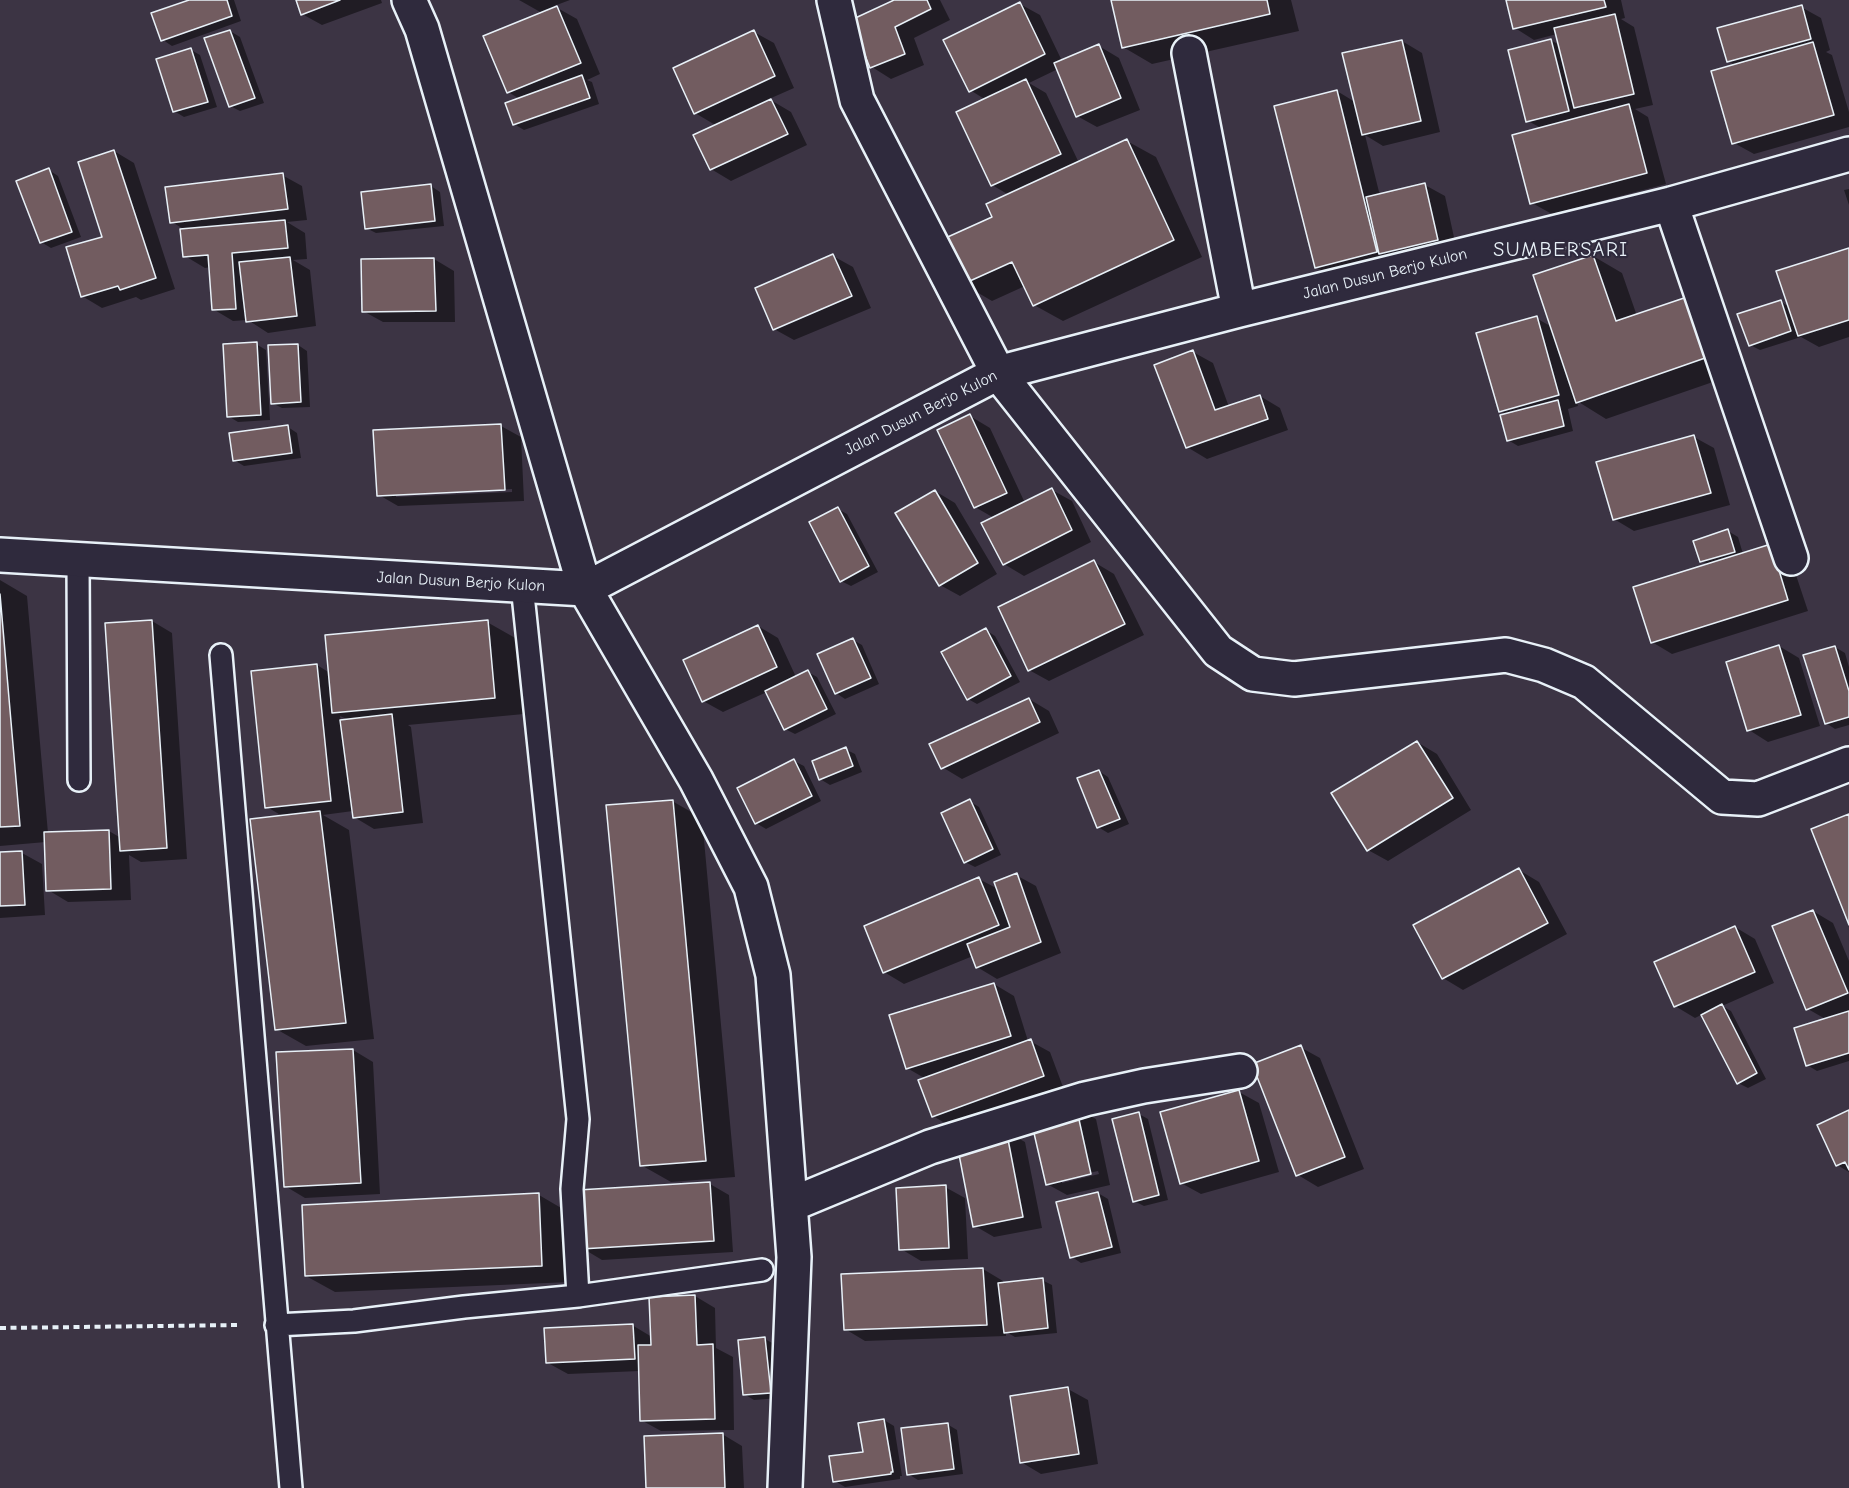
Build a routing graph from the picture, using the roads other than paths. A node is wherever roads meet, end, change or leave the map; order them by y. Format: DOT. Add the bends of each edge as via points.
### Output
graph roads {
  1 [pos="409,0"];
  2 [pos="834,0"];
  3 [pos="1189,53"];
  4 [pos="1849,154"];
  5 [pos="1671,204"];
  6 [pos="1239,310"];
  7 [pos="998,373"];
  8 [pos="0,555"];
  9 [pos="1791,558"];
  10 [pos="78,559"];
  11 [pos="522,585"];
  12 [pos="585,589"];
  13 [pos="221,655"];
  14 [pos="1849,764"];
  15 [pos="80,780"];
  16 [pos="1240,1071"];
  17 [pos="790,1205"];
  18 [pos="762,1270"];
  19 [pos="578,1296"];
  20 [pos="276,1325"];
  21 [pos="291,1488"];
  22 [pos="785,1488"];
  1 -- 12 [label="street" via="422,29"];
  2 -- 7 [label="street" via="857,100"];
  3 -- 6 [label="street"];
  4 -- 5 [label="street, Jalan Dusun Berjo Kulon"];
  5 -- 6 [label="street, Jalan Dusun Berjo Kulon"];
  5 -- 9 [label="street"];
  6 -- 7 [label="street, Jalan Dusun Berjo Kulon"];
  7 -- 12 [label="street, Jalan Dusun Berjo Kulon"];
  7 -- 14 [label="street" via="1218,651 1253,674 1294,679 1506,655 1584,682 1722,797 1758,799"];
  8 -- 10 [label="street, Jalan Dusun Berjo Kulon"];
  10 -- 11 [label="street, Jalan Dusun Berjo Kulon"];
  10 -- 15 [label="lane"];
  11 -- 12 [label="street, Jalan Dusun Berjo Kulon"];
  11 -- 19 [label="lane" via="578,1119 572,1189"];
  12 -- 17 [label="street" via="696,780 751,887 773,975"];
  13 -- 20 [label="lane"];
  16 -- 17 [label="street" via="1144,1086 1074,1103 930,1147"];
  17 -- 22 [label="street" via="794,1257"];
  18 -- 19 [label="lane"];
  19 -- 20 [label="lane" via="354,1321"];
  20 -- 21 [label="lane"];
}
